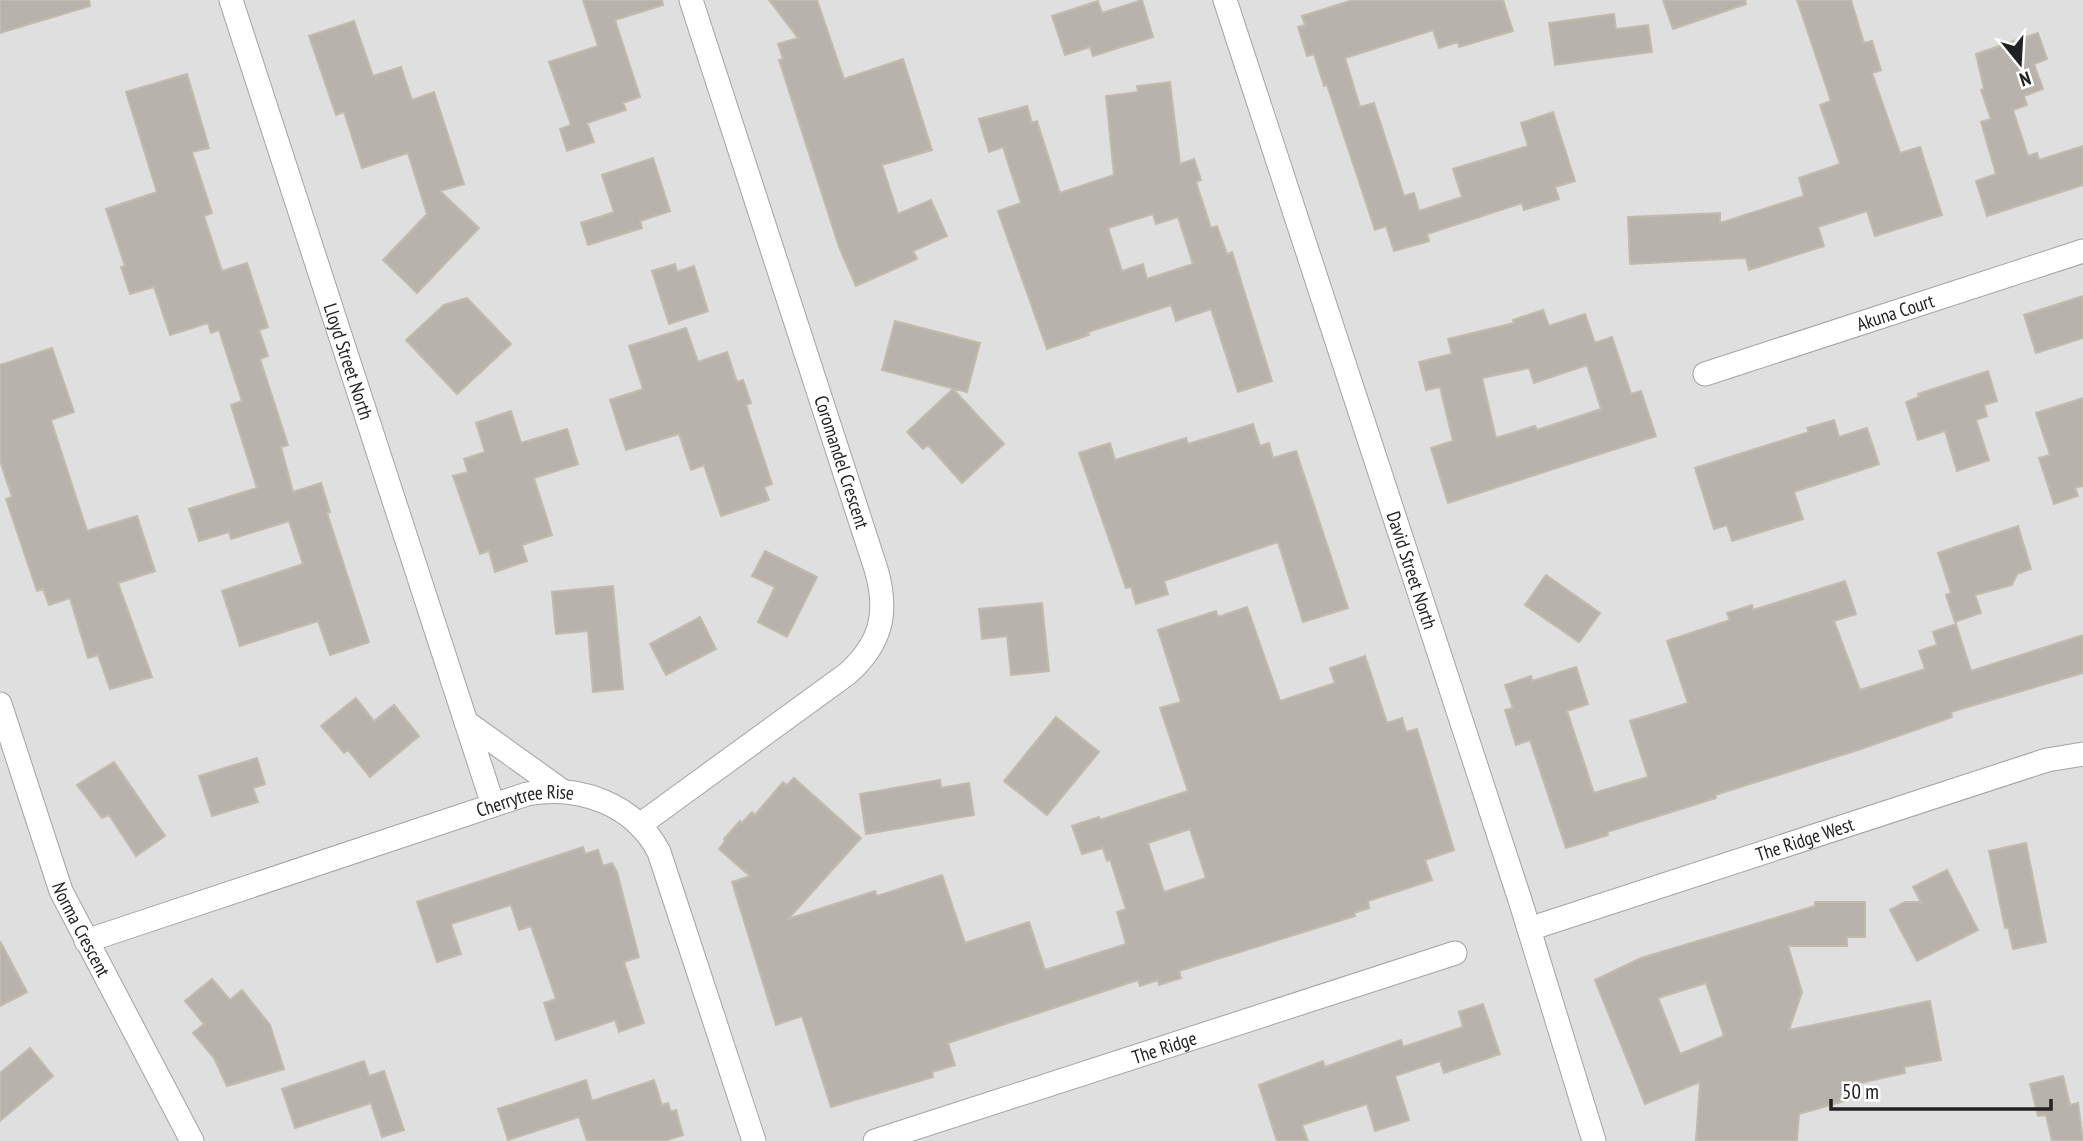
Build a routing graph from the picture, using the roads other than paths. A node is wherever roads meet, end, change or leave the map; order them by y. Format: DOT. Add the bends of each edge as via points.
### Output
graph roads {
  1 [pos="231,0"];
  2 [pos="691,0"];
  3 [pos="1225,0"];
  4 [pos="2083,251"];
  5 [pos="1705,374"];
  6 [pos="0,704"];
  7 [pos="466,722"];
  8 [pos="2083,754"];
  9 [pos="561,790"];
  10 [pos="493,805"];
  11 [pos="641,824"];
  12 [pos="1529,929"];
  13 [pos="86,942"];
  14 [pos="1455,953"];
  15 [pos="192,1141"];
  16 [pos="754,1141"];
  17 [pos="875,1141"];
  18 [pos="1594,1141"];
  1 -- 7 [label="street, Lloyd Street North"];
  2 -- 11 [label="street, Coromandel Crescent" via="884,603 879,634 853,669"];
  3 -- 12 [label="street, David Street North"];
  4 -- 5 [label="street, Akuna Court"];
  6 -- 13 [label="street, Norma Crescent" via="61,891"];
  7 -- 9 [label="street"];
  7 -- 10 [label="street, Lloyd Street North"];
  8 -- 12 [label="street, The Ridge West" via="2046,760"];
  9 -- 10 [label="street, Cherrytree Rise"];
  9 -- 11 [label="street, Cherrytree Rise" via="606,803"];
  10 -- 13 [label="street, Cherrytree Rise"];
  11 -- 16 [label="street, Cherrytree Rise" via="665,867"];
  12 -- 18 [label="street, David Street North"];
  13 -- 15 [label="street, Norma Crescent"];
  14 -- 17 [label="street, The Ridge"];
}
